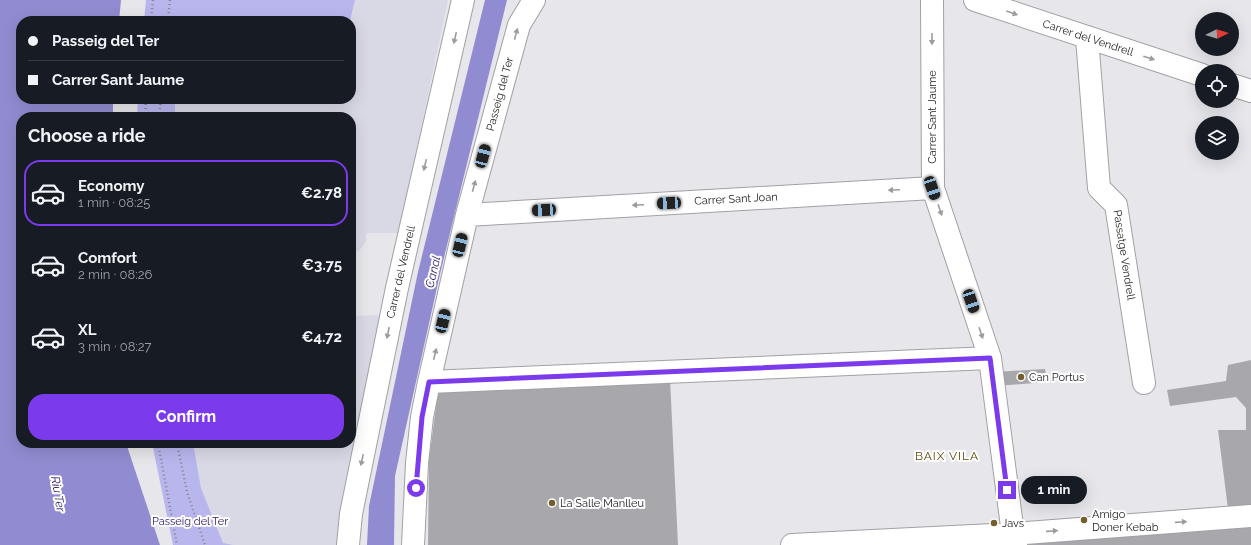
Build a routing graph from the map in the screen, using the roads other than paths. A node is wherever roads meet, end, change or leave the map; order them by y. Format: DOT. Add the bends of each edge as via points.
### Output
graph roads {
  1 [pos="463,0"];
  2 [pos="534,0"];
  3 [pos="932,0"];
  4 [pos="975,0"];
  5 [pos="1087,38"];
  6 [pos="1195,73"];
  7 [pos="1239,87"];
  8 [pos="1251,91"];
  9 [pos="932,188"];
  10 [pos="467,215"];
  11 [pos="990,358"];
  12 [pos="429,382"];
  13 [pos="1144,383"];
  14 [pos="1251,516"];
  15 [pos="965,540"];
  16 [pos="1015,540"];
  17 [pos="348,545"];
  18 [pos="413,545"];
  19 [pos="792,545"];
  1 -- 17 [label="street, Carrer del Vendrell, one-way" via="397,288 351,514"];
  10 -- 2 [label="street, Passeig del Ter, one-way" via="519,25"];
  3 -- 9 [label="street, Carrer Sant Jaume, one-way"];
  4 -- 5 [label="street, Carrer del Vendrell, one-way"];
  5 -- 6 [label="street, Carrer del Vendrell, one-way"];
  5 -- 13 [label="street, Passatge Vendrell" via="1099,188 1116,205"];
  7 -- 8 [label="street"];
  9 -- 10 [label="street, Carrer Sant Joan, one-way"];
  9 -- 11 [label="street, Carrer Sant Jaume, one-way"];
  12 -- 10 [label="street, Passeig del Ter, one-way"];
  11 -- 12 [label="street"];
  11 -- 16 [label="street, Carrer Sant Jaume"];
  12 -- 18 [label="street, Passeig del Ter" via="417,463"];
  16 -- 14 [label="street, one-way"];
  15 -- 16 [label="street"];
  15 -- 19 [label="street"];
}
